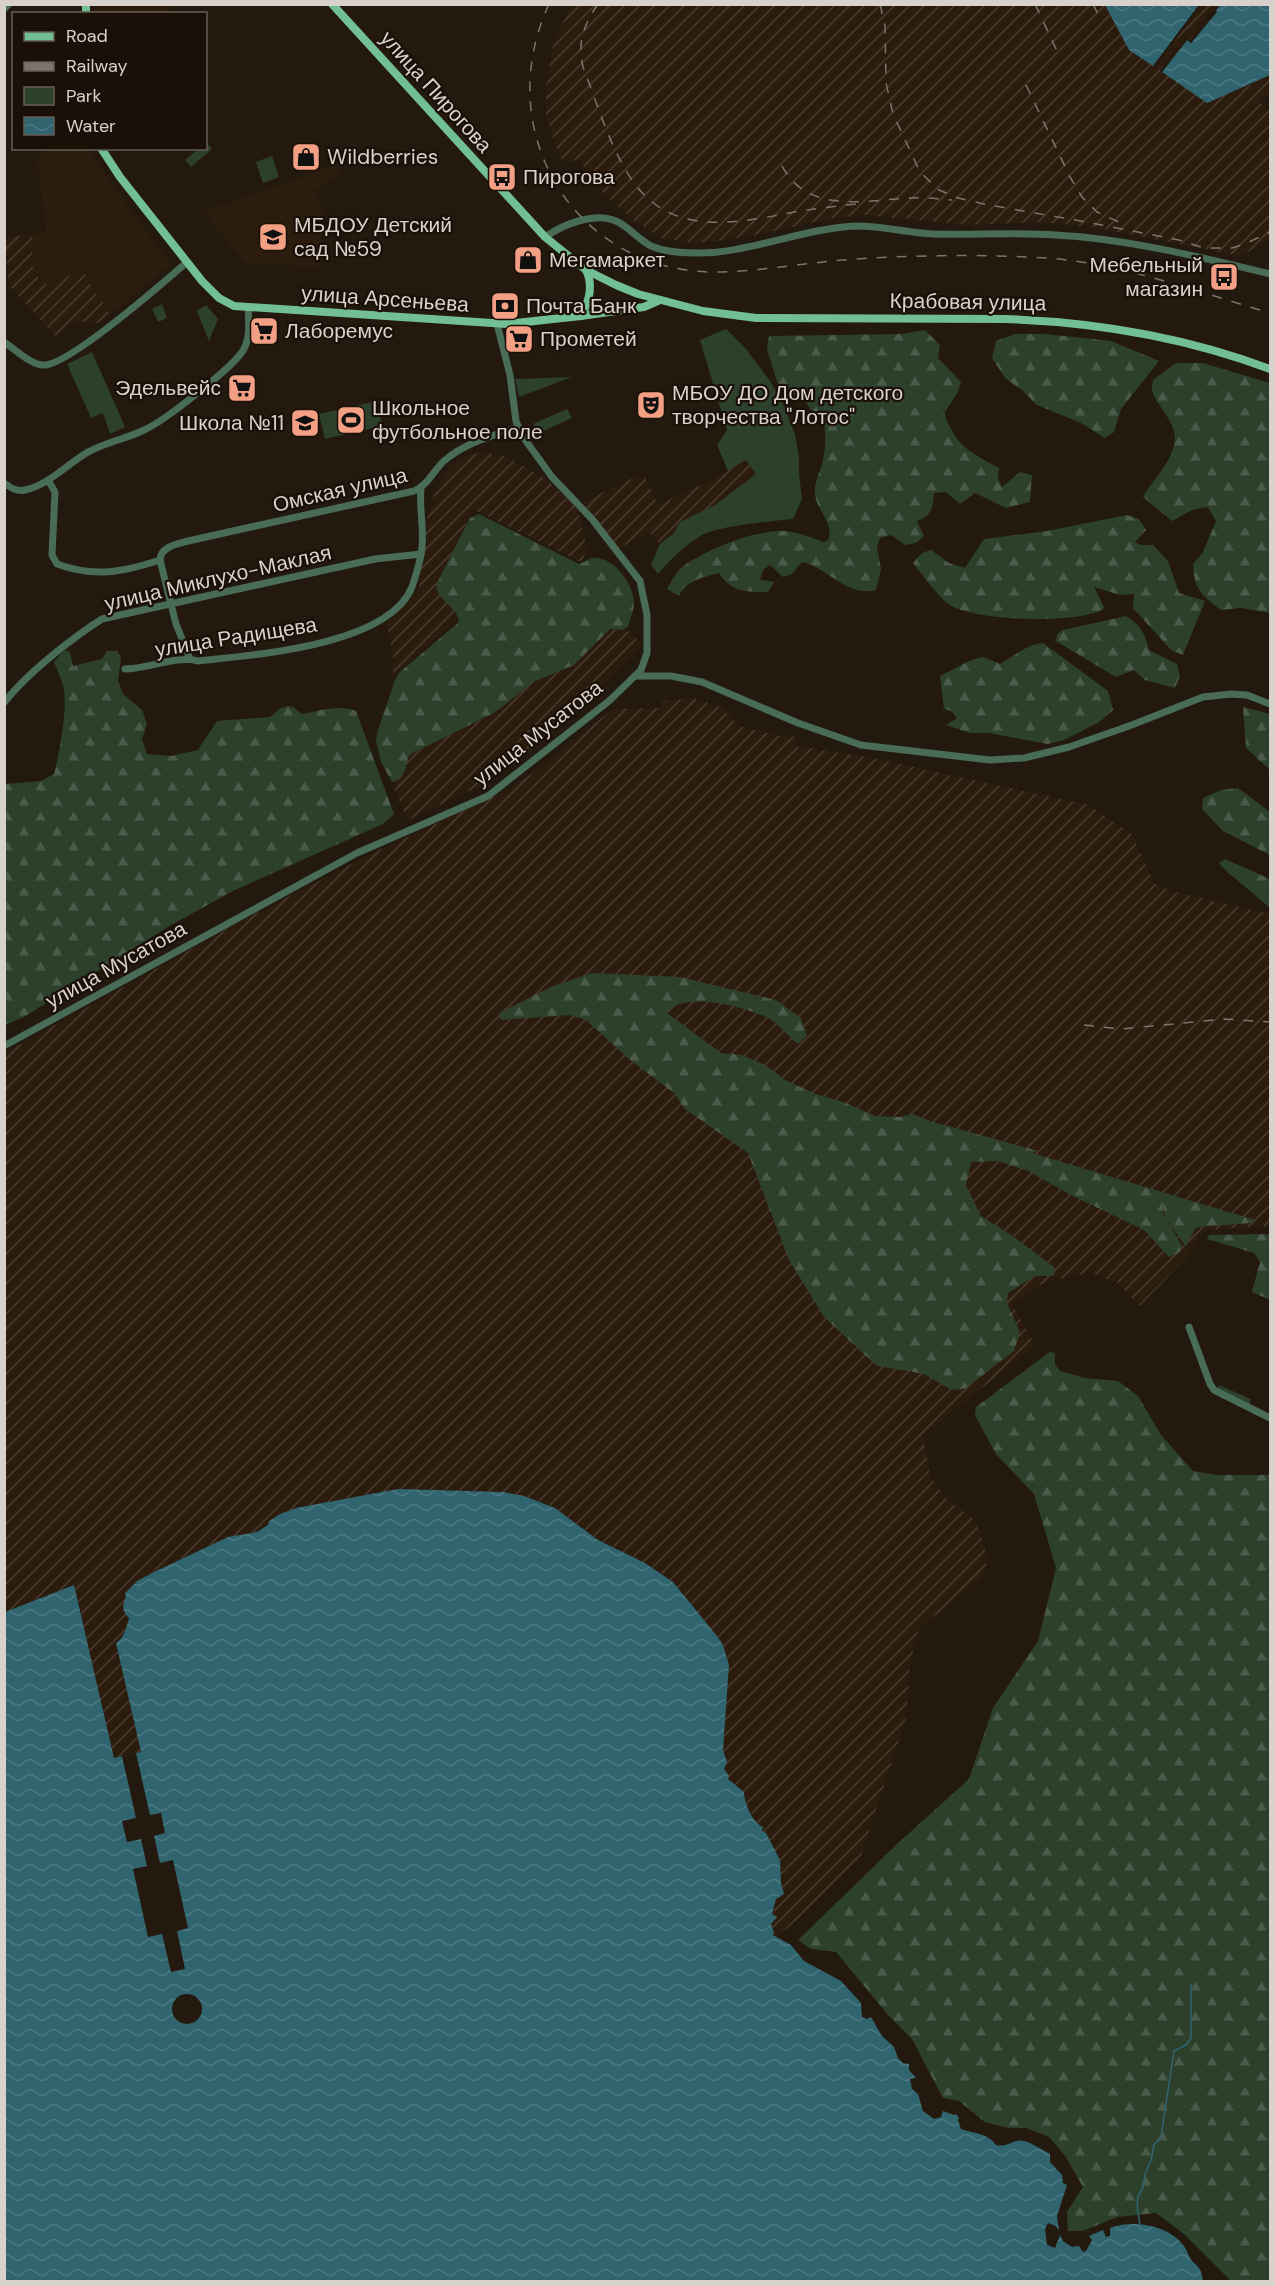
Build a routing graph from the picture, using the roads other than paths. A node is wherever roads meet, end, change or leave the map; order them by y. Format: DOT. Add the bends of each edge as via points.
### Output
graph roads {
  1 [pos="9,4"];
  2 [pos="332,4"];
  3 [pos="4,9"];
  4 [pos="102,150"];
  5 [pos="545,237"];
  6 [pos="187,262"];
  7 [pos="586,270"];
  8 [pos="1270,274"];
  9 [pos="660,300"];
  10 [pos="248,308"];
  11 [pos="581,316"];
  12 [pos="497,324"];
  13 [pos="4,342"];
  14 [pos="1270,369"];
  15 [pos="519,427"];
  16 [pos="48,480"];
  17 [pos="4,483"];
  18 [pos="421,488"];
  19 [pos="421,554"];
  20 [pos="160,560"];
  21 [pos="171,604"];
  22 [pos="190,658"];
  23 [pos="125,669"];
  24 [pos="636,676"];
  25 [pos="4,703"];
  26 [pos="1270,704"];
  27 [pos="4,1046"];
  28 [pos="1189,1327"];
  29 [pos="1270,1418"];
  1 -- 3 [label="street"];
  2 -- 5 [label="main road, улица Пирогова"];
  4 -- 6 [label="main road, улица Арсеньева"];
  5 -- 7 [label="main road, улица Пирогова"];
  5 -- 8 [label="street" via="584,220 601,218 620,223 653,247 693,253 856,226 930,233 1057,235 1139,245"];
  6 -- 10 [label="main road, улица Арсеньева" via="219,298"];
  6 -- 13 [label="street" via="56,363 34,363"];
  7 -- 9 [label="main road, улица Пирогова"];
  7 -- 11 [label="main road" via="591,284 588,304"];
  9 -- 11 [label="main road, улица Арсеньева" via="644,307"];
  9 -- 14 [label="main road, Крабовая улица" via="728,316 756,318 1025,320 1106,327 1172,339"];
  10 -- 12 [label="main road, улица Арсеньева"];
  10 -- 16 [label="street" via="248,338 243,351 212,381 156,424 93,449"];
  11 -- 12 [label="main road, улица Арсеньева"];
  12 -- 15 [label="street, улица Мусатова"];
  15 -- 18 [label="street, Омская улица" via="453,454"];
  15 -- 24 [label="street, улица Мусатова" via="552,477 592,519 640,581 647,615 647,653"];
  16 -- 17 [label="street" via="20,491"];
  16 -- 20 [label="street" via="55,492 52,555 57,564 111,572"];
  18 -- 19 [label="street, улица Радищева"];
  18 -- 20 [label="street, Омская улица" via="188,541 164,550"];
  19 -- 21 [label="street, улица Миклухо-Маклая" via="375,560"];
  19 -- 22 [label="street, улица Радищева" via="408,595 393,614 380,622 309,645 219,659"];
  20 -- 21 [label="street"];
  21 -- 22 [label="street"];
  21 -- 25 [label="street, улица Миклухо-Маклая" via="102,619 53,657"];
  22 -- 23 [label="street, улица Радищева"];
  24 -- 26 [label="street" via="671,676 702,682 861,745 990,760 1024,758 1069,747 1203,697 1247,695"];
  24 -- 27 [label="street, улица Мусатова" via="488,796 357,853"];
  28 -- 29 [label="street" via="1214,1390"];
}
